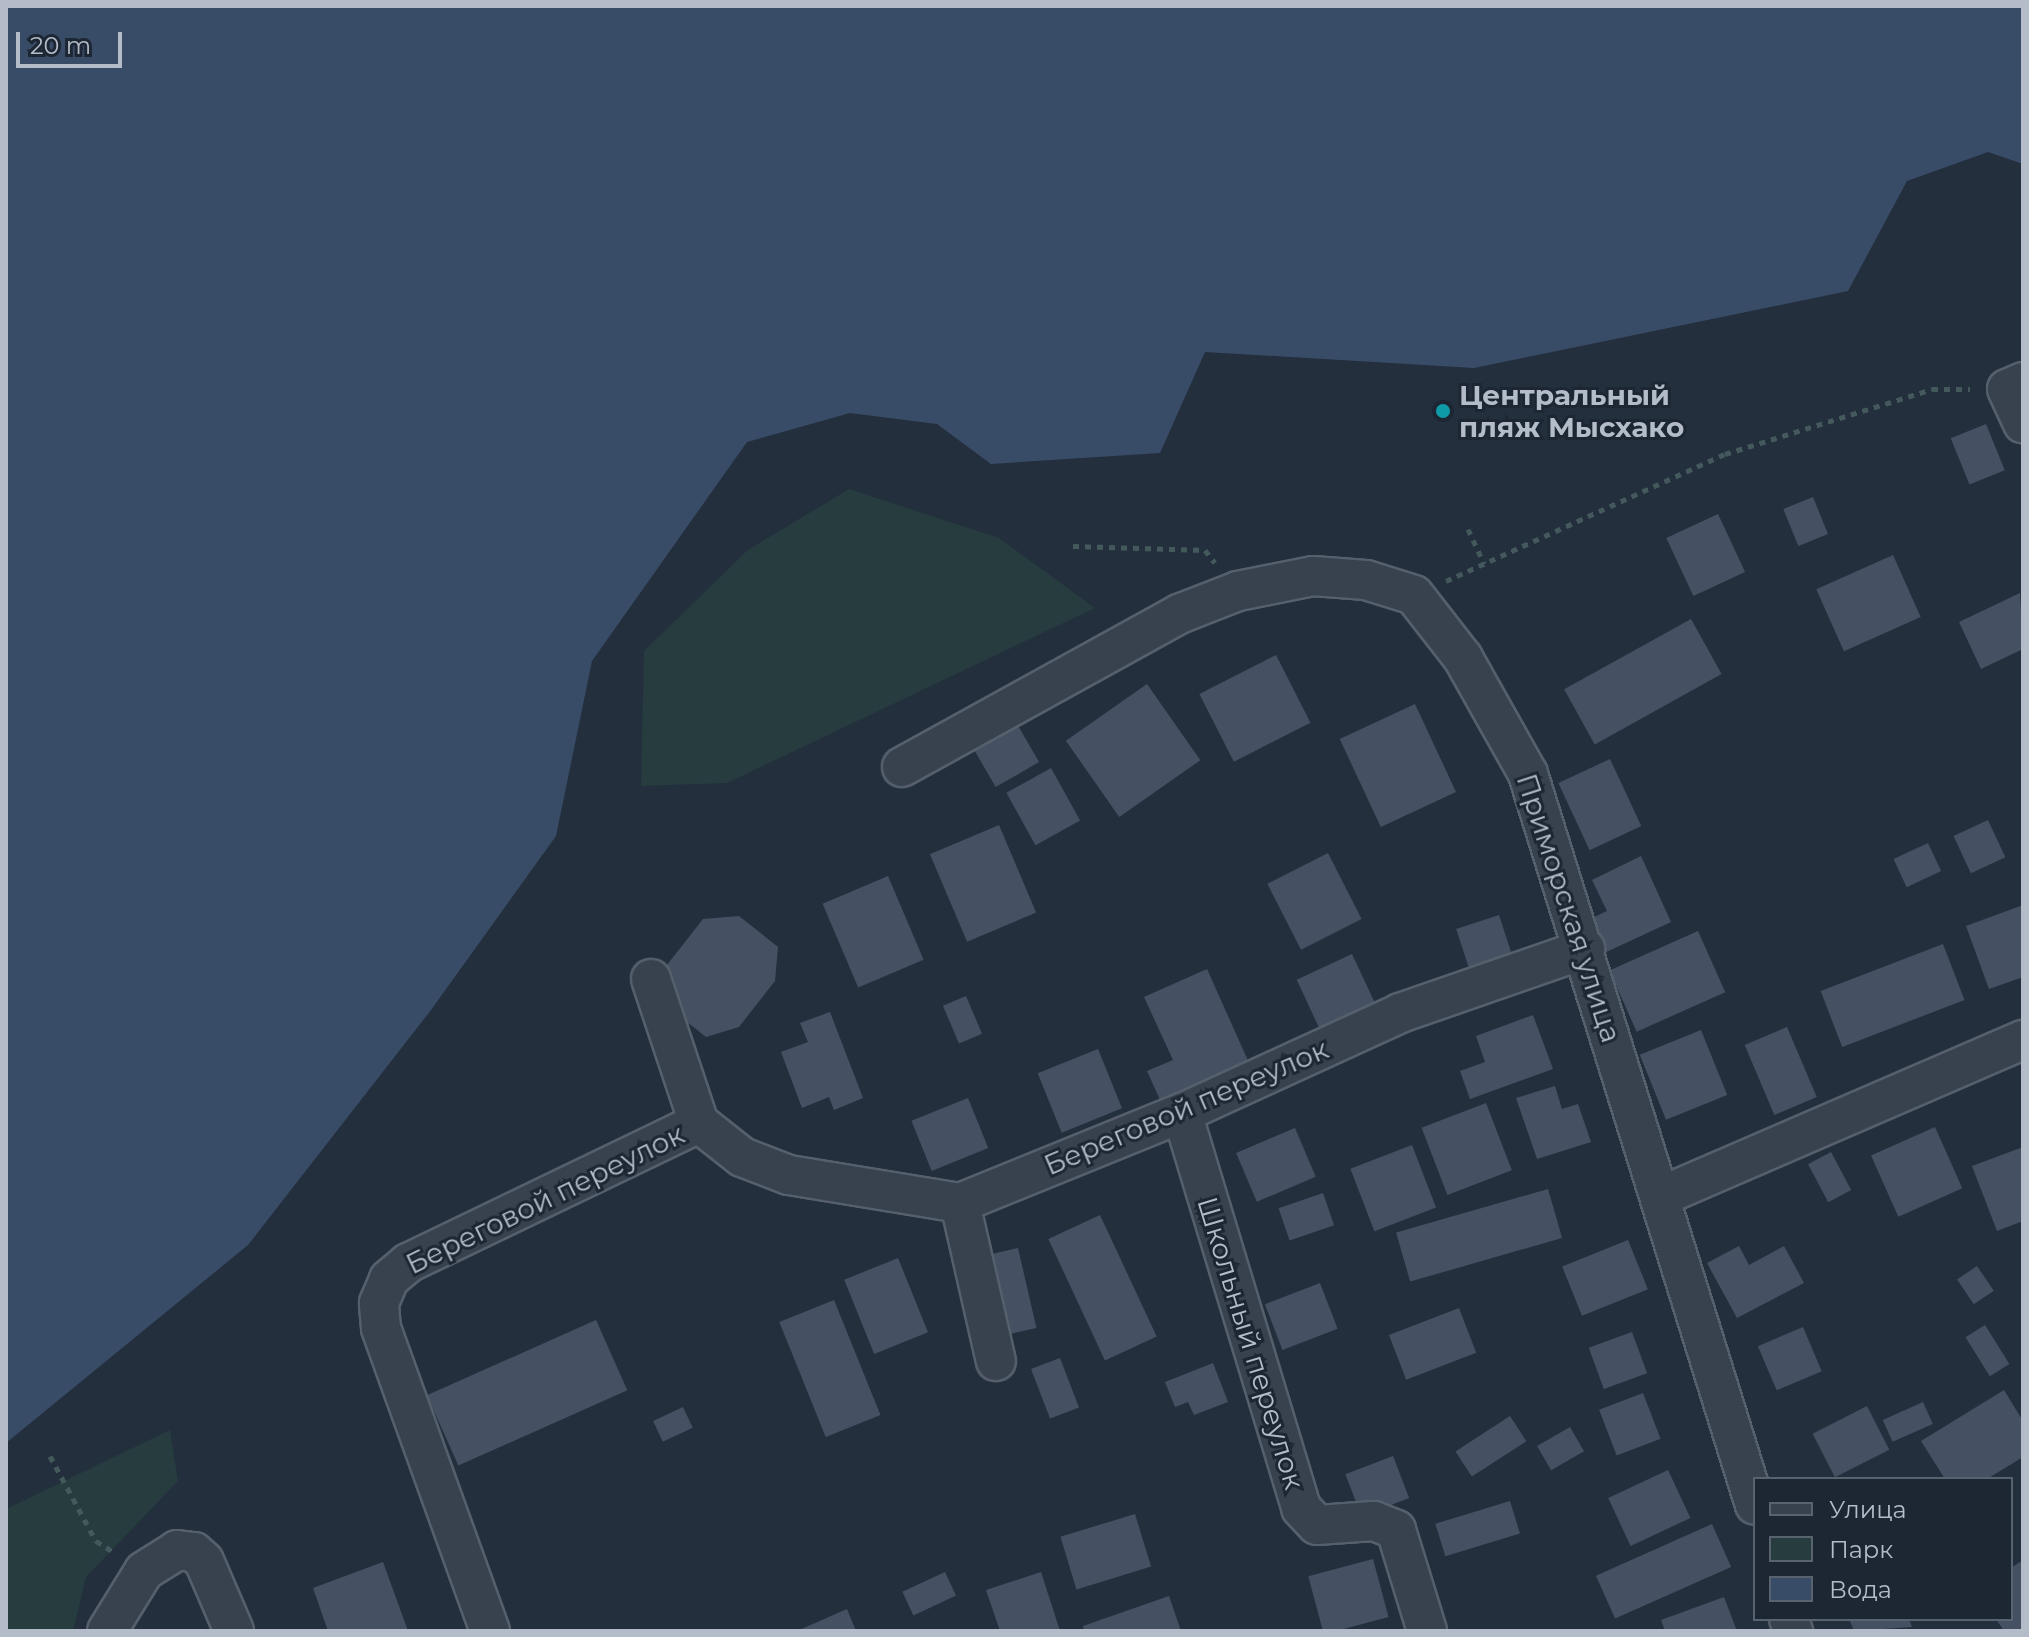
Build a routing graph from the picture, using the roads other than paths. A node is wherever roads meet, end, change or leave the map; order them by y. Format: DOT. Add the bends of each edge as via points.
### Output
graph roads {
  1 [pos="2015,385"];
  2 [pos="2023,423"];
  3 [pos="902,767"];
  4 [pos="1585,949"];
  5 [pos="651,979"];
  6 [pos="2023,1040"];
  7 [pos="1182,1113"];
  8 [pos="699,1123"];
  9 [pos="1662,1196"];
  10 [pos="960,1203"];
  11 [pos="996,1361"];
  12 [pos="1753,1498"];
  13 [pos="107,1631"];
  14 [pos="234,1631"];
  15 [pos="490,1631"];
  16 [pos="1427,1631"];
  1 -- 2 [label="street"];
  3 -- 4 [label="street, Приморская улица" via="1179,614 1238,591 1313,576 1366,580 1414,595 1463,658 1528,774"];
  4 -- 7 [label="street, Береговой переулок" via="1400,1013"];
  4 -- 9 [label="street, Приморская улица"];
  5 -- 8 [label="street"];
  6 -- 9 [label="street"];
  7 -- 10 [label="street, Береговой переулок"];
  7 -- 16 [label="street, Школьный переулок" via="1301,1508 1317,1525 1374,1521 1396,1530"];
  8 -- 10 [label="street, Береговой переулок" via="742,1157 789,1175"];
  8 -- 15 [label="street, Береговой переулок" via="408,1263 384,1291 381,1328"];
  9 -- 12 [label="street, Приморская улица"];
  10 -- 11 [label="street"];
  13 -- 14 [label="street" via="144,1571 177,1550 194,1552 204,1561"];
}
